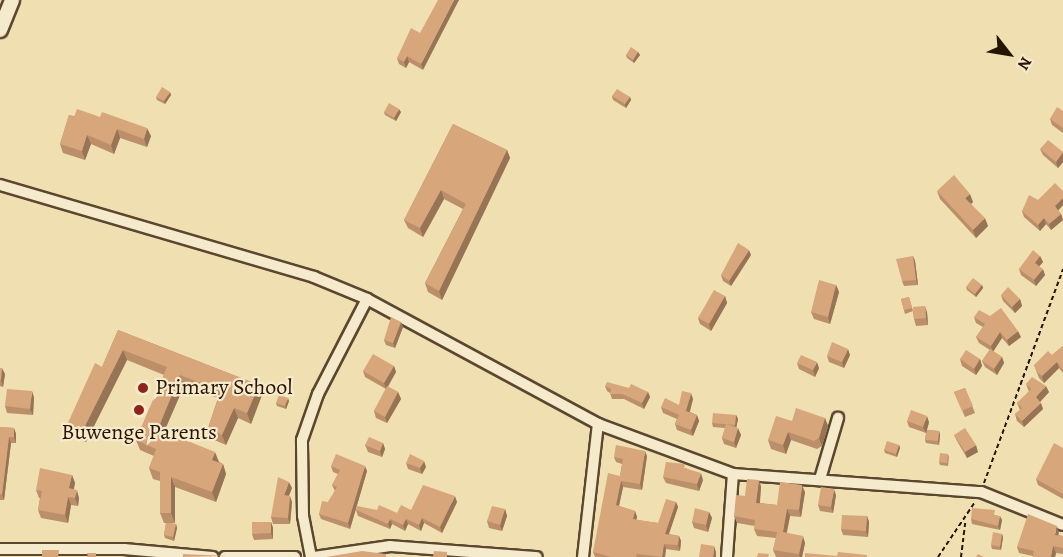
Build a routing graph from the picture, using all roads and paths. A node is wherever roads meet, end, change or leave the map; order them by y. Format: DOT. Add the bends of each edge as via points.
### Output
graph roads {
  1 [pos="12,0"];
  2 [pos="0,30"];
  3 [pos="0,185"];
  4 [pos="1063,269"];
  5 [pos="1062,277"];
  6 [pos="367,299"];
  7 [pos="838,418"];
  8 [pos="598,424"];
  9 [pos="733,474"];
  10 [pos="820,479"];
  11 [pos="981,492"];
  12 [pos="965,519"];
  13 [pos="1063,525"];
  14 [pos="0,549"];
  15 [pos="23,554"];
  16 [pos="213,557"];
  17 [pos="225,557"];
  18 [pos="295,557"];
  19 [pos="312,557"];
  20 [pos="537,557"];
  21 [pos="583,557"];
  22 [pos="727,557"];
  23 [pos="938,557"];
  24 [pos="961,557"];
  1 -- 2 [label="main road"];
  3 -- 6 [label="street" via="314,277"];
  4 -- 5 [label="path"];
  5 -- 11 [label="path"];
  6 -- 8 [label="street"];
  6 -- 19 [label="street" via="318,394 302,440 303,516"];
  7 -- 10 [label="street"];
  8 -- 9 [label="street"];
  8 -- 21 [label="street"];
  9 -- 10 [label="street"];
  9 -- 22 [label="street"];
  10 -- 11 [label="street"];
  11 -- 12 [label="path"];
  11 -- 13 [label="street"];
  12 -- 23 [label="path"];
  12 -- 24 [label="path"];
  14 -- 15 [label="street"];
  15 -- 16 [label="street" via="124,549"];
  17 -- 18 [label="street"];
  19 -- 20 [label="street" via="390,546"];
}
